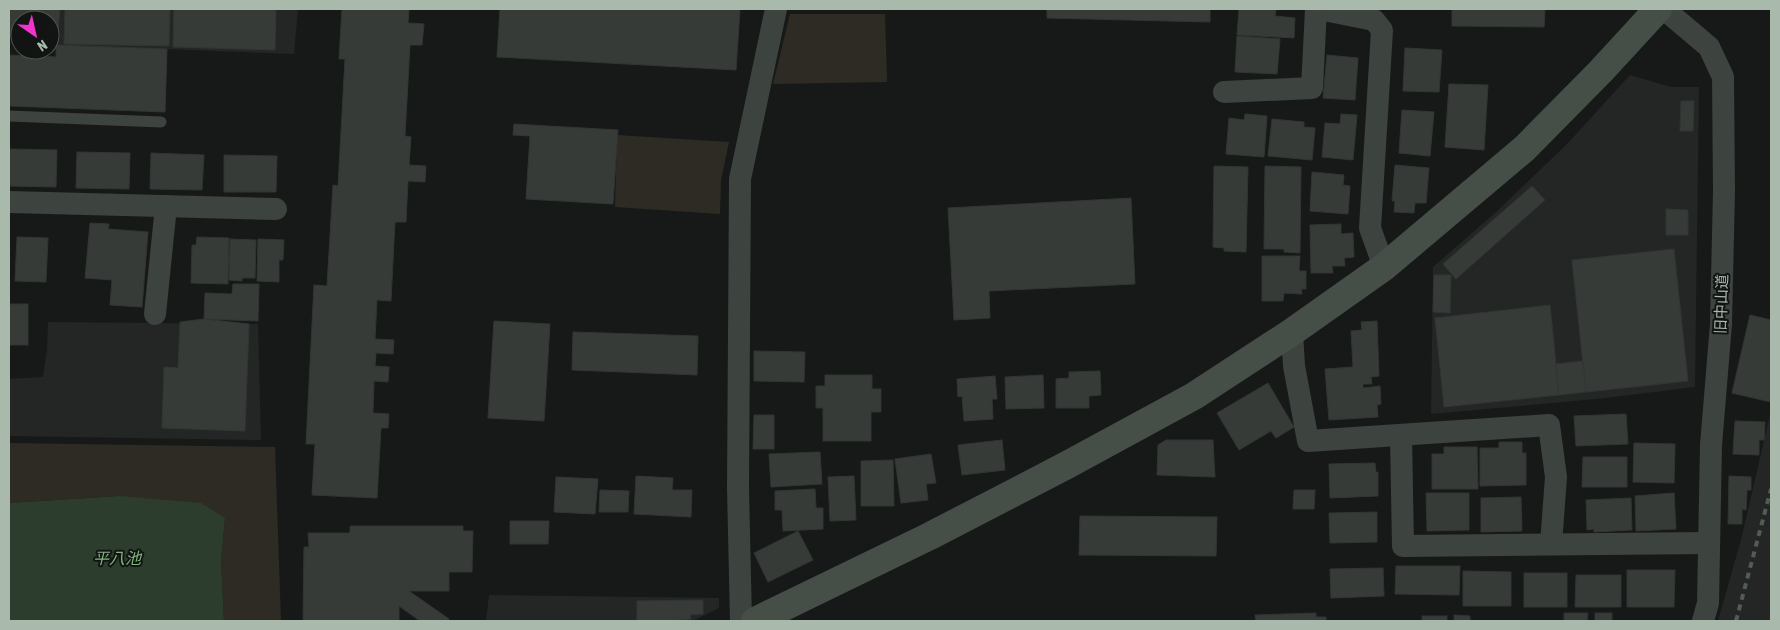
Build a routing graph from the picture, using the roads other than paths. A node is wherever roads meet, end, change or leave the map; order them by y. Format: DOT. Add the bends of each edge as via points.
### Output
graph roads {
  1 [pos="776,9"];
  2 [pos="1318,9"];
  3 [pos="1658,9"];
  4 [pos="1664,9"];
  5 [pos="1224,92"];
  6 [pos="9,116"];
  7 [pos="161,122"];
  8 [pos="9,202"];
  9 [pos="166,206"];
  10 [pos="276,209"];
  11 [pos="1384,266"];
  12 [pos="155,314"];
  13 [pos="1292,332"];
  14 [pos="1401,435"];
  15 [pos="1709,543"];
  16 [pos="1551,544"];
  17 [pos="741,621"];
  18 [pos="755,621"];
  19 [pos="1703,621"];
  1 -- 17 [label="street" via="740,179 738,488"];
  2 -- 5 [label="street" via="1312,88"];
  2 -- 11 [label="street" via="1374,20 1382,30 1370,228"];
  3 -- 11 [label="street" via="1525,148"];
  4 -- 15 [label="street, 旧中山道" via="1709,46 1723,77 1721,307 1711,445"];
  6 -- 7 [label="lane"];
  8 -- 9 [label="street"];
  9 -- 10 [label="street"];
  9 -- 12 [label="street"];
  11 -- 13 [label="street"];
  13 -- 14 [label="street" via="1294,366 1308,442"];
  13 -- 18 [label="street" via="1194,396 930,536"];
  14 -- 16 [label="street" via="1403,546"];
  14 -- 16 [label="street" via="1549,425 1556,477"];
  15 -- 16 [label="street"];
  15 -- 19 [label="street, 旧中山道" via="1708,603"];
}
